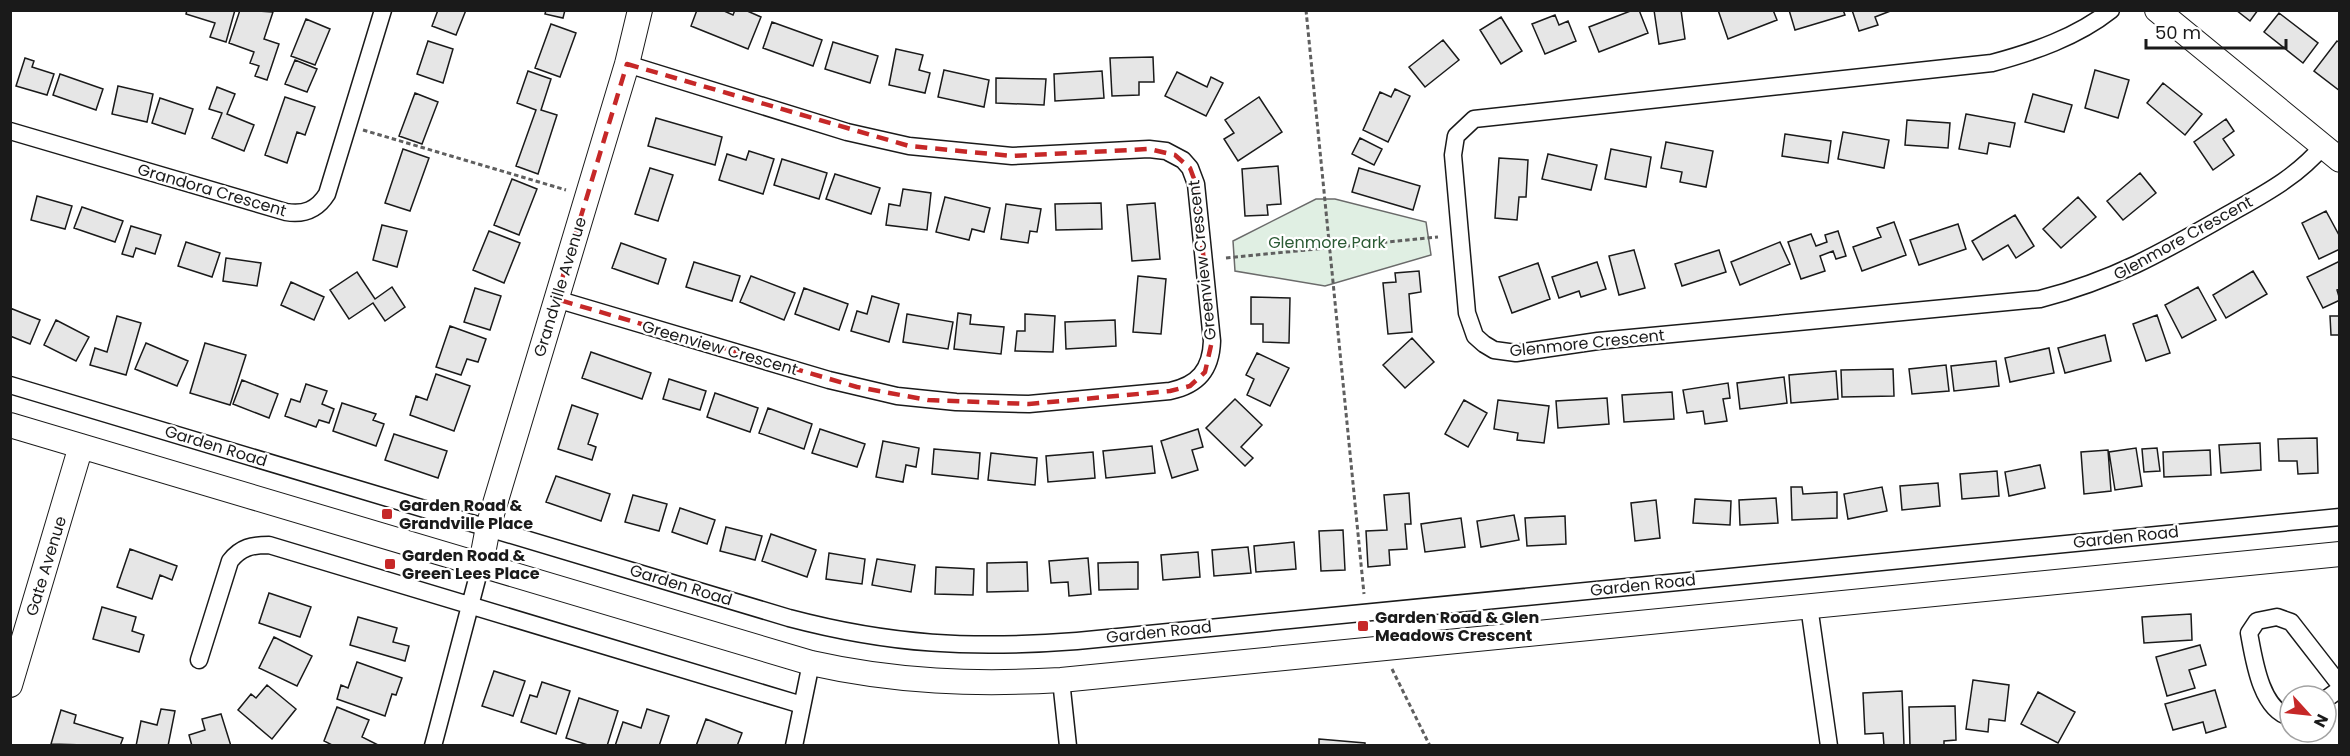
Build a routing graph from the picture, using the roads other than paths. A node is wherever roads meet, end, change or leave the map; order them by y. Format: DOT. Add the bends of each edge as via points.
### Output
graph roads {
  1 [pos="383,10"];
  2 [pos="640,10"];
  3 [pos="2111,10"];
  4 [pos="2157,10"];
  5 [pos="627,64"];
  6 [pos="10,131"];
  7 [pos="2331,153"];
  8 [pos="556,299"];
  9 [pos="10,385"];
  10 [pos="10,425"];
  11 [pos="81,446"];
  12 [pos="2340,517"];
  13 [pos="489,527"];
  14 [pos="2340,554"];
  15 [pos="481,564"];
  16 [pos="470,605"];
  17 [pos="1809,606"];
  18 [pos="199,660"];
  19 [pos="811,663"];
  20 [pos="1061,680"];
  21 [pos="2338,684"];
  22 [pos="10,685"];
  23 [pos="802,705"];
  24 [pos="2278,712"];
  25 [pos="433,746"];
  26 [pos="794,746"];
  27 [pos="1068,746"];
  28 [pos="1829,746"];
  1 -- 6 [label="street, Grandora Crescent" via="327,194 321,203 298,214"];
  2 -- 5 [label="street, Grandville Avenue"];
  3 -- 7 [label="street, Glenmore Crescent" via="2064,38 1992,63 1474,119 1456,136 1453,155 1470,326 1475,336 1494,350 1516,352 2040,299 2102,281 2149,260"];
  4 -- 7 [label="street"];
  5 -- 8 [label="street, Grandville Avenue"];
  5 -- 8 [label="street, Greenview Crescent" via="847,132 909,146 1012,156 1149,149 1175,155 1190,168 1196,184 1212,341 1209,362 1190,386 1170,391 1046,404 928,400 857,387"];
  8 -- 13 [label="street, Grandville Avenue"];
  9 -- 13 [label="street, Garden Road"];
  10 -- 11 [label="street"];
  11 -- 15 [label="street"];
  11 -- 22 [label="street, Gate Avenue"];
  12 -- 13 [label="street, Garden Road" via="1077,641 964,647 892,640 814,625"];
  13 -- 15 [label="street, Grandville Avenue"];
  14 -- 17 [label="street"];
  15 -- 16 [label="street"];
  15 -- 19 [label="street"];
  16 -- 18 [label="street" via="269,545 248,546 231,561"];
  16 -- 23 [label="street"];
  16 -- 25 [label="street"];
  17 -- 20 [label="street"];
  17 -- 28 [label="street"];
  19 -- 20 [label="street" via="921,682"];
  19 -- 23 [label="street"];
  20 -- 27 [label="street"];
  21 -- 24 [label="street" via="2290,622 2277,617 2257,621 2249,633 2266,696"];
  23 -- 26 [label="street"];
}
